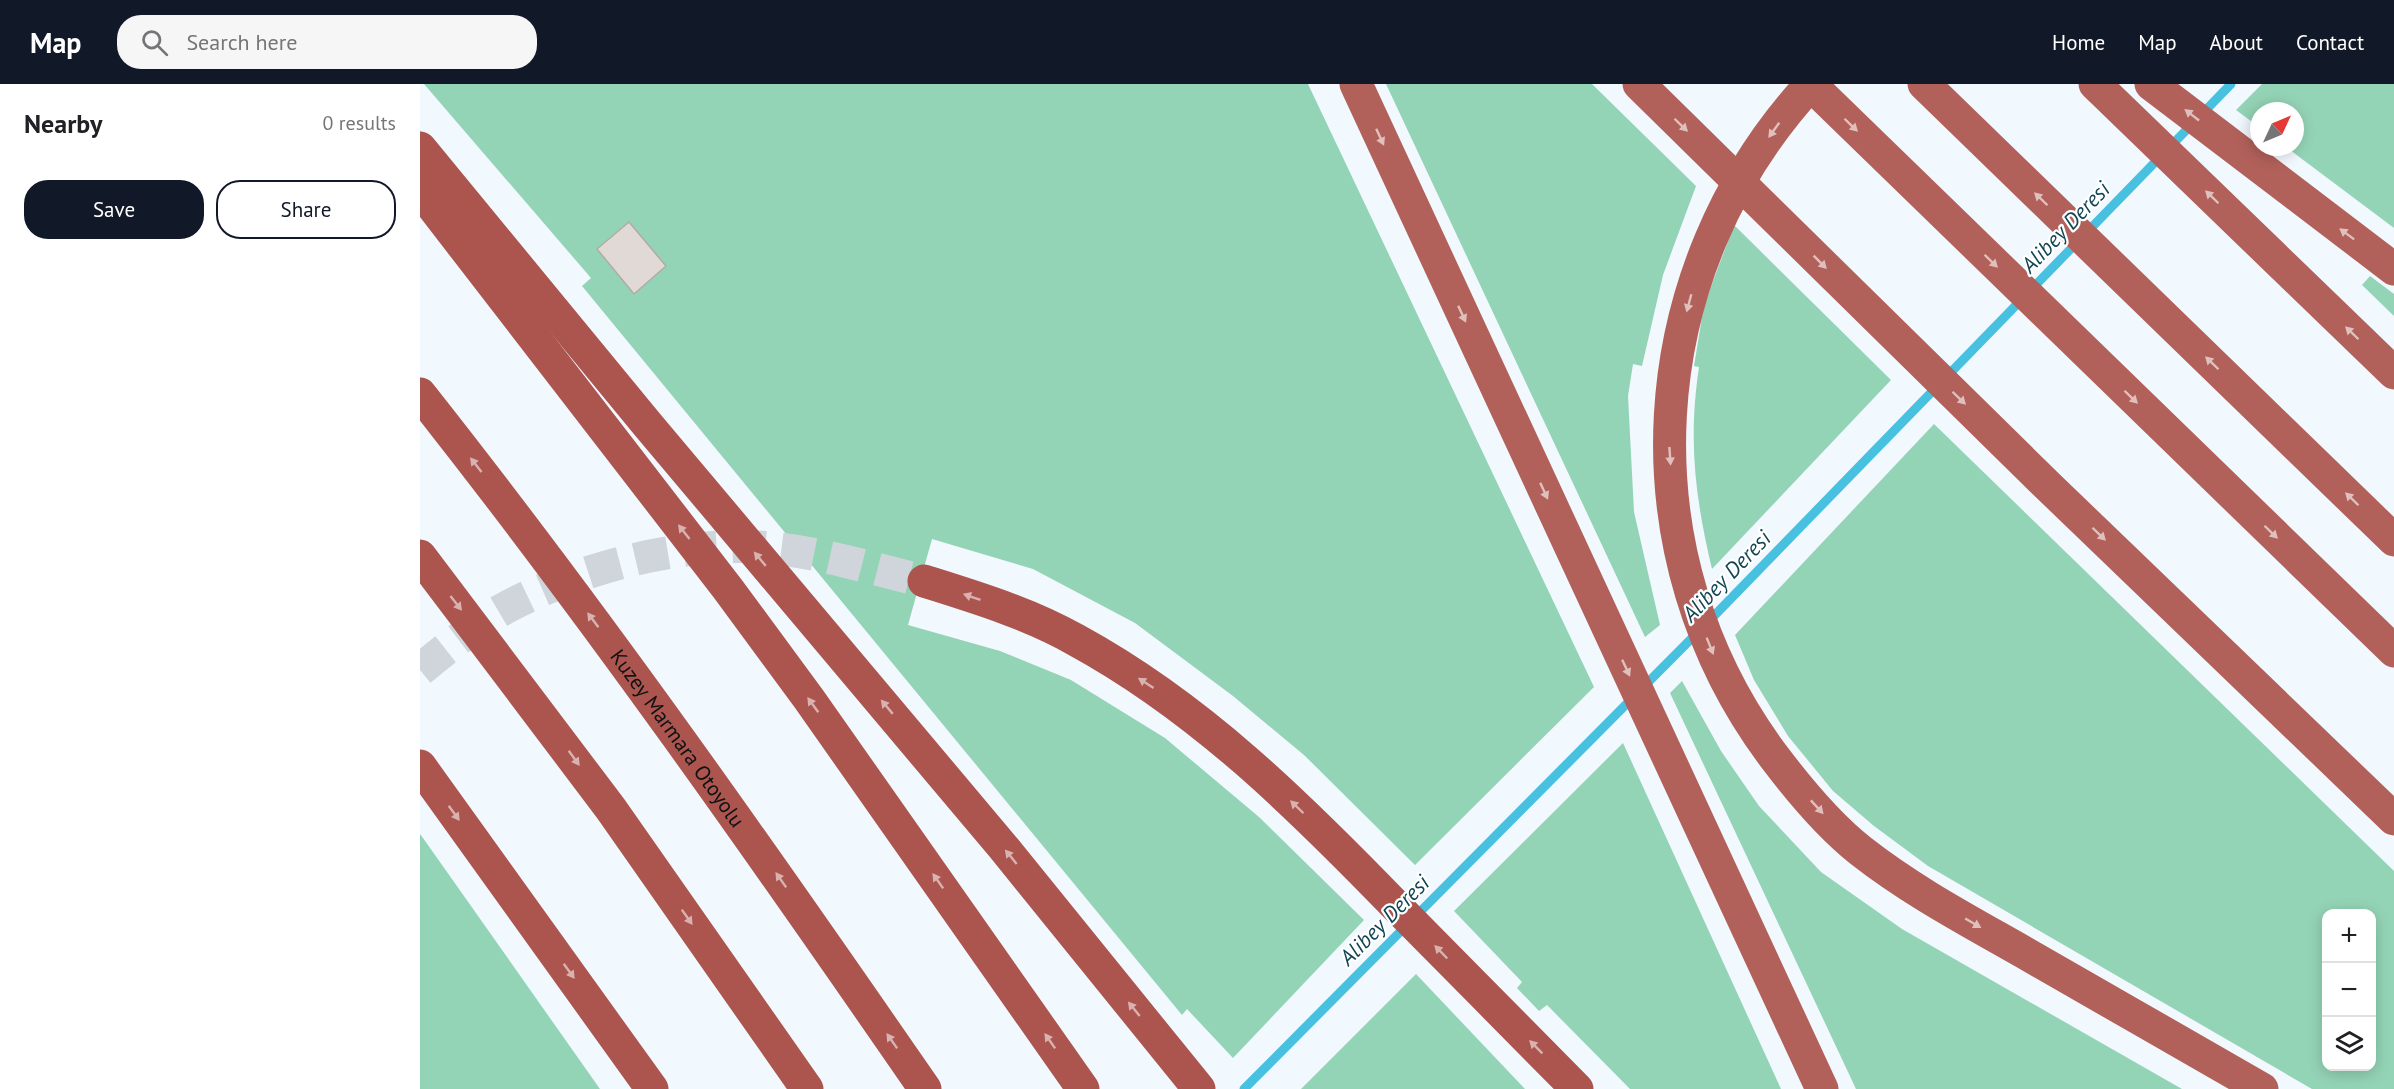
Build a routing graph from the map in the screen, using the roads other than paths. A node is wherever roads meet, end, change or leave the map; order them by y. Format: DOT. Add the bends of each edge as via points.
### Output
graph roads {
  1 [pos="1356,84"];
  2 [pos="1639,84"];
  3 [pos="1810,84"];
  4 [pos="1923,84"];
  5 [pos="2095,84"];
  6 [pos="2151,84"];
  7 [pos="420,148"];
  8 [pos="420,190"];
  9 [pos="2394,268"];
  10 [pos="2394,373"];
  11 [pos="420,394"];
  12 [pos="2394,540"];
  13 [pos="420,556"];
  14 [pos="924,581"];
  15 [pos="2394,651"];
  16 [pos="420,766"];
  17 [pos="2394,819"];
  18 [pos="652,1089"];
  19 [pos="807,1089"];
  20 [pos="925,1089"];
  21 [pos="1083,1089"];
  22 [pos="1199,1089"];
  23 [pos="1577,1089"];
  24 [pos="1822,1089"];
  25 [pos="2262,1089"];
  1 -- 24 [label="highway, one-way"];
  2 -- 17 [label="highway, one-way, bridge"];
  3 -- 15 [label="highway, one-way, bridge"];
  3 -- 25 [label="highway, one-way" via="1745,171 1720,216 1702,257 1689,302 1670,398 1672,497 1680,550 1696,610 1734,698 1795,784 1859,849 1918,891"];
  12 -- 4 [label="highway, one-way"];
  10 -- 5 [label="highway, one-way"];
  9 -- 6 [label="highway, one-way"];
  22 -- 7 [label="highway, one-way" via="980,819"];
  21 -- 8 [label="highway, one-way" via="735,598"];
  20 -- 11 [label="highway, Kuzey Marmara Otoyolu, one-way" via="646,691"];
  13 -- 19 [label="highway, one-way" via="605,800"];
  23 -- 14 [label="highway, one-way" via="1263,774 1166,696 1074,639 1018,613"];
  16 -- 18 [label="highway, one-way"];
}
